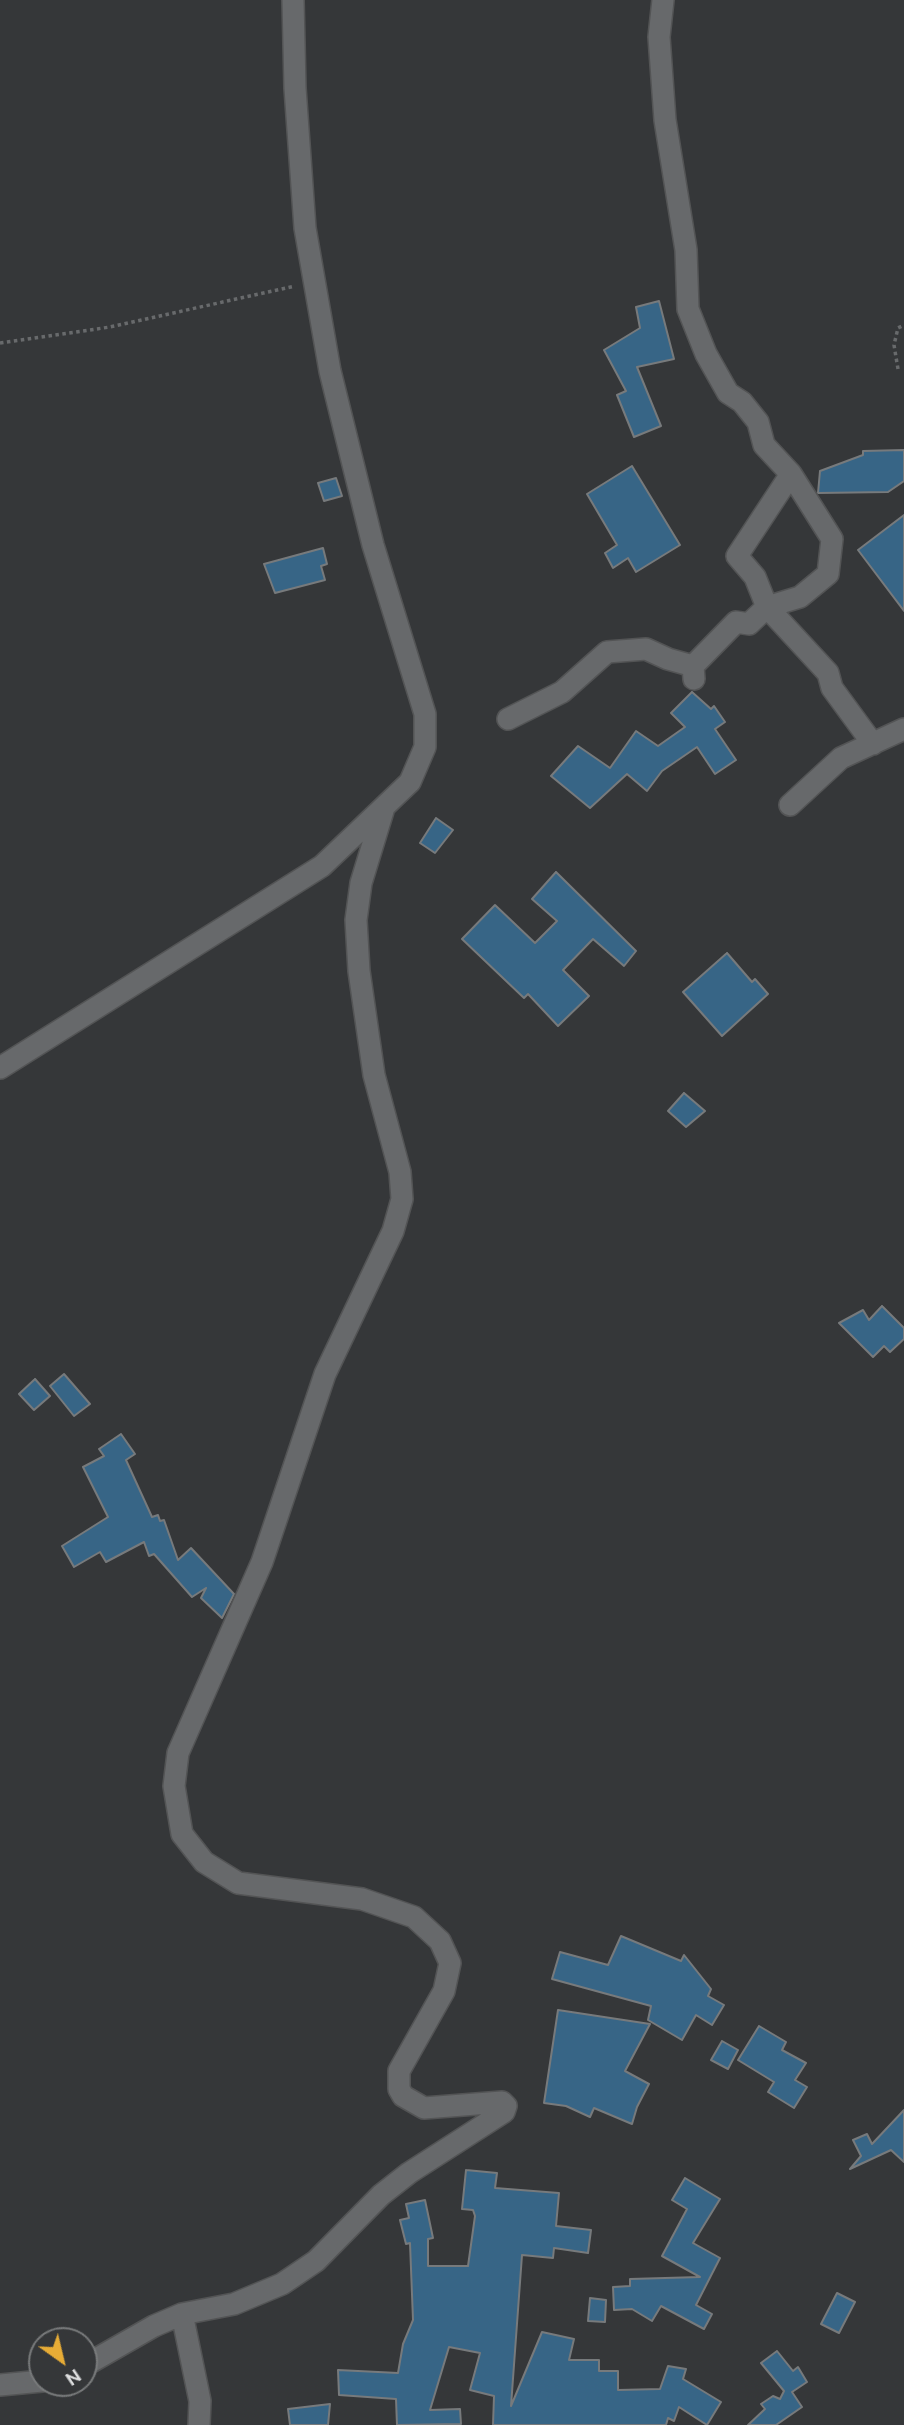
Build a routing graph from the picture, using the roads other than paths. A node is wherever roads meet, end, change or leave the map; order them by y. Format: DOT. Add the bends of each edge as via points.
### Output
graph roads {
  1 [pos="293,0"];
  2 [pos="663,0"];
  3 [pos="792,474"];
  4 [pos="767,607"];
  5 [pos="508,719"];
  6 [pos="904,729"];
  7 [pos="873,744"];
  8 [pos="790,805"];
  9 [pos="383,811"];
  10 [pos="0,1068"];
  11 [pos="182,2314"];
  12 [pos="98,2358"];
  13 [pos="28,2382"];
  14 [pos="0,2385"];
  15 [pos="199,2425"];
  1 -- 9 [label="street" via="305,229 330,371 373,545 425,714 425,747 410,782"];
  2 -- 3 [label="street" via="659,37 665,120 685,250 688,309 728,393 758,422 764,445"];
  3 -- 4 [label="street" via="737,556 755,577"];
  3 -- 4 [label="street" via="832,538 828,574 800,597"];
  4 -- 5 [label="street" via="749,624 737,622 694,672 646,649 607,652 562,692"];
  4 -- 7 [label="street" via="828,673 832,688"];
  6 -- 7 [label="street"];
  7 -- 8 [label="street" via="841,758"];
  9 -- 10 [label="street" via="322,866"];
  9 -- 11 [label="street" via="361,883 356,920 374,1075 400,1172 402,1199 393,1231 326,1374 262,1562 178,1754 174,1786 183,1834 204,1862 238,1883 362,1899 414,1917 440,1941 450,1963 444,1991 399,2071 399,2089 424,2108 502,2102 506,2106 504,2112 390,2188 316,2261 282,2284 234,2304"];
  11 -- 12 [label="street"];
  11 -- 15 [label="street" via="200,2402"];
  13 -- 14 [label="street"];
}
